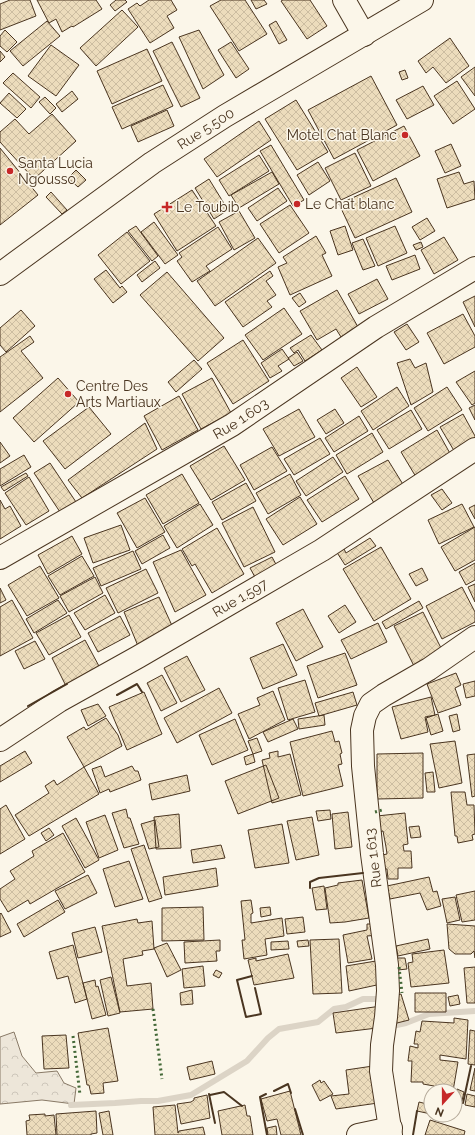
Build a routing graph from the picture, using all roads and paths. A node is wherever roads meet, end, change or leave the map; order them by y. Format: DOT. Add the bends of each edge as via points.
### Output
graph roads {
  1 [pos="344,0"];
  2 [pos="422,0"];
  3 [pos="364,35"];
  4 [pos="475,268"];
  5 [pos="0,274"];
  6 [pos="475,449"];
  7 [pos="0,558"];
  8 [pos="475,637"];
  9 [pos="0,740"];
  10 [pos="391,1132"];
  11 [pos="358,1135"];
  1 -- 3 [label="street"];
  2 -- 3 [label="street, Rue 5.500"];
  3 -- 5 [label="street, Rue 5.500" via="225,116 152,163"];
  4 -- 7 [label="street, Rue 1.603" via="376,328 232,425"];
  6 -- 9 [label="street, Rue 1.597" via="322,550 59,701"];
  8 -- 10 [label="street, Rue 1.613" via="371,704 362,730 372,854 387,965 388,991 381,1071"];
  10 -- 11 [label="street"];
}
